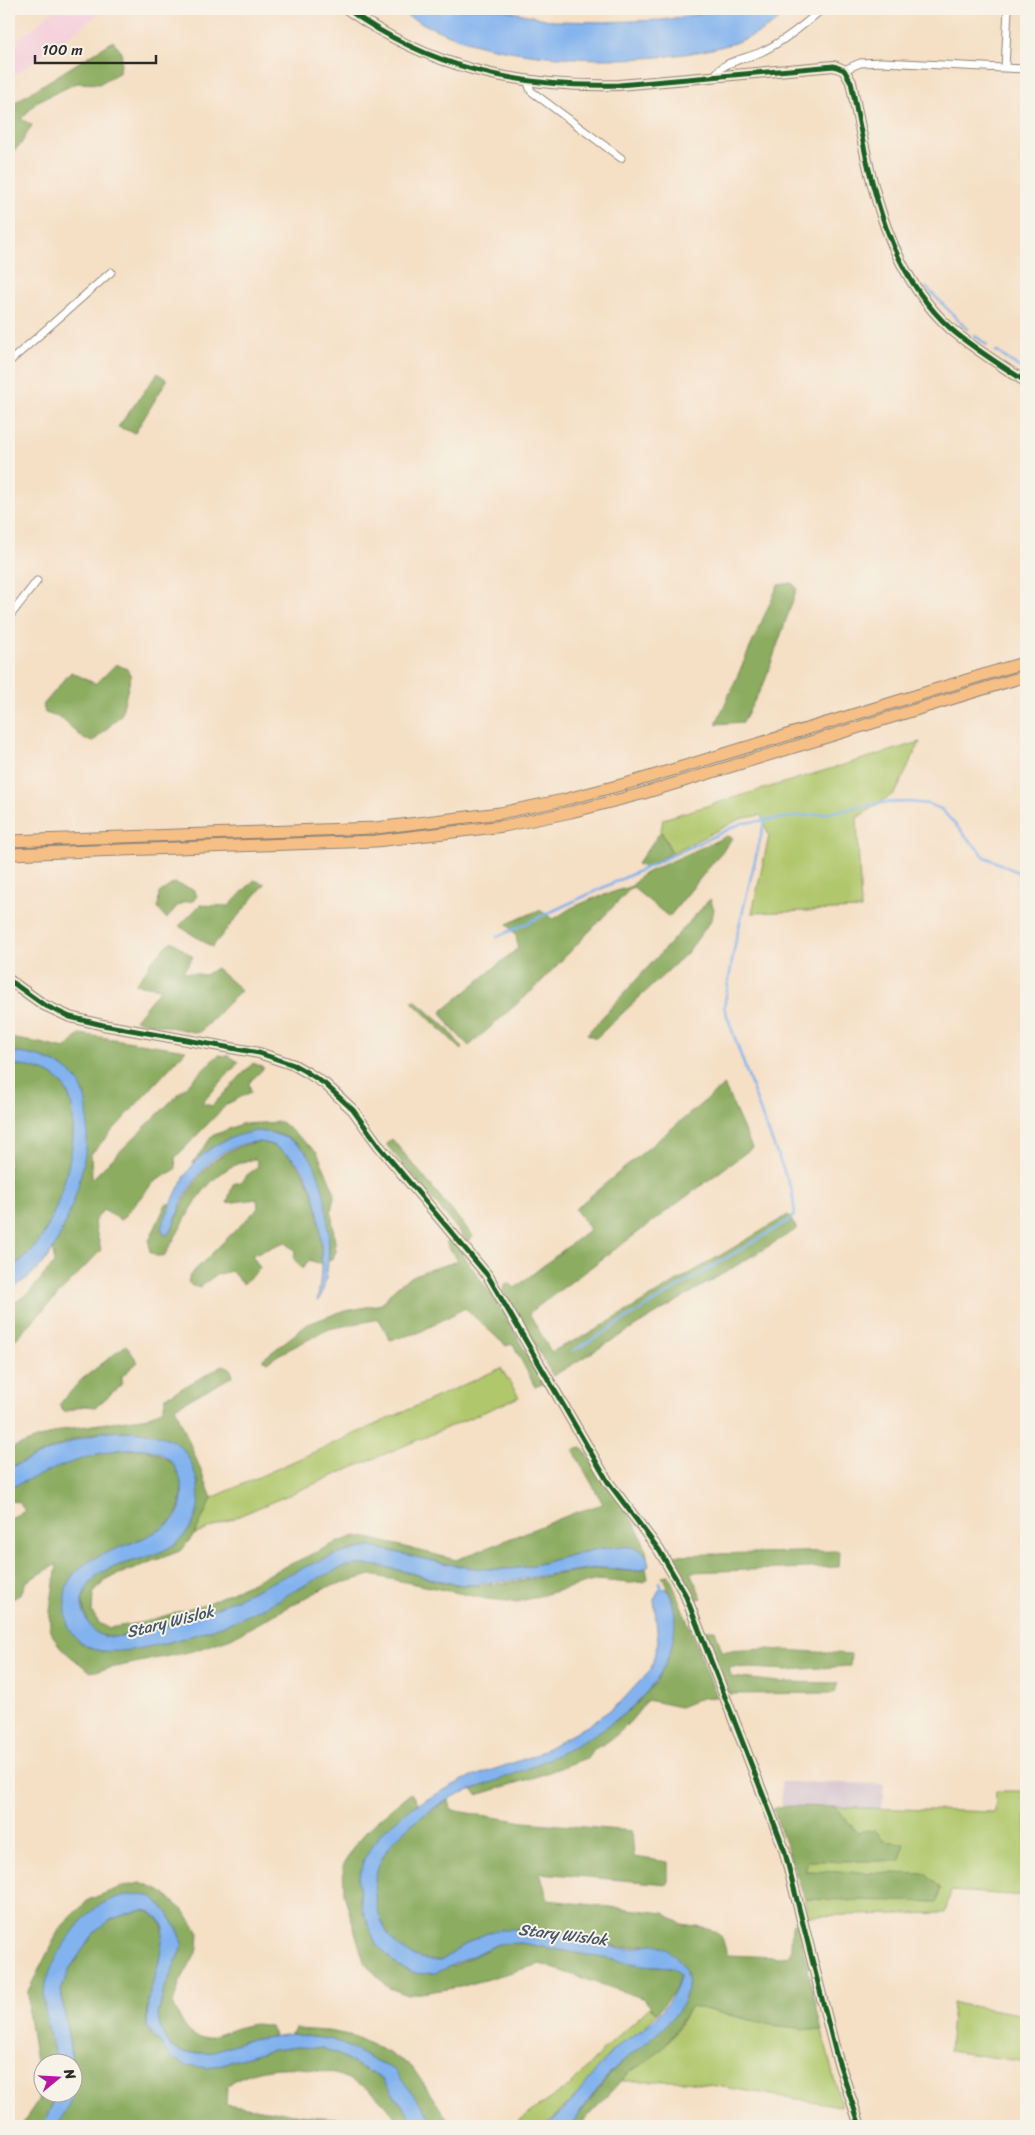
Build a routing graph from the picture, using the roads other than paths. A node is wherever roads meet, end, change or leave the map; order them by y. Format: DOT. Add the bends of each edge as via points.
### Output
graph roads {
  1 [pos="347,9"];
  2 [pos="822,9"];
  3 [pos="1008,9"];
  4 [pos="1005,68"];
  5 [pos="1026,69"];
  6 [pos="844,70"];
  7 [pos="714,77"];
  8 [pos="527,80"];
  9 [pos="621,158"];
  10 [pos="110,272"];
  11 [pos="9,362"];
  12 [pos="1026,382"];
  13 [pos="37,581"];
  14 [pos="9,617"];
  15 [pos="1026,662"];
  16 [pos="1026,676"];
  17 [pos="9,841"];
  18 [pos="9,854"];
  19 [pos="9,980"];
  20 [pos="860,2126"];
  1 -- 8 [label="street" via="420,52 461,66"];
  2 -- 7 [label="street" via="761,52 719,68"];
  3 -- 4 [label="street"];
  4 -- 5 [label="street"];
  4 -- 6 [label="street" via="882,62 860,64"];
  6 -- 7 [label="street" via="834,66"];
  6 -- 12 [label="street" via="852,82 879,210 906,275 952,329"];
  7 -- 8 [label="street" via="584,86"];
  8 -- 9 [label="street" via="531,91"];
  10 -- 11 [label="street"];
  13 -- 14 [label="street"];
  15 -- 17 [label="main road" via="636,781 509,811 376,828"];
  16 -- 18 [label="main road" via="640,794 504,826 376,841"];
  19 -- 20 [label="street" via="44,1005 70,1017 259,1053 308,1073 353,1110 379,1146 488,1276 608,1482 659,1550 685,1594 784,1849 836,2054"];
}
